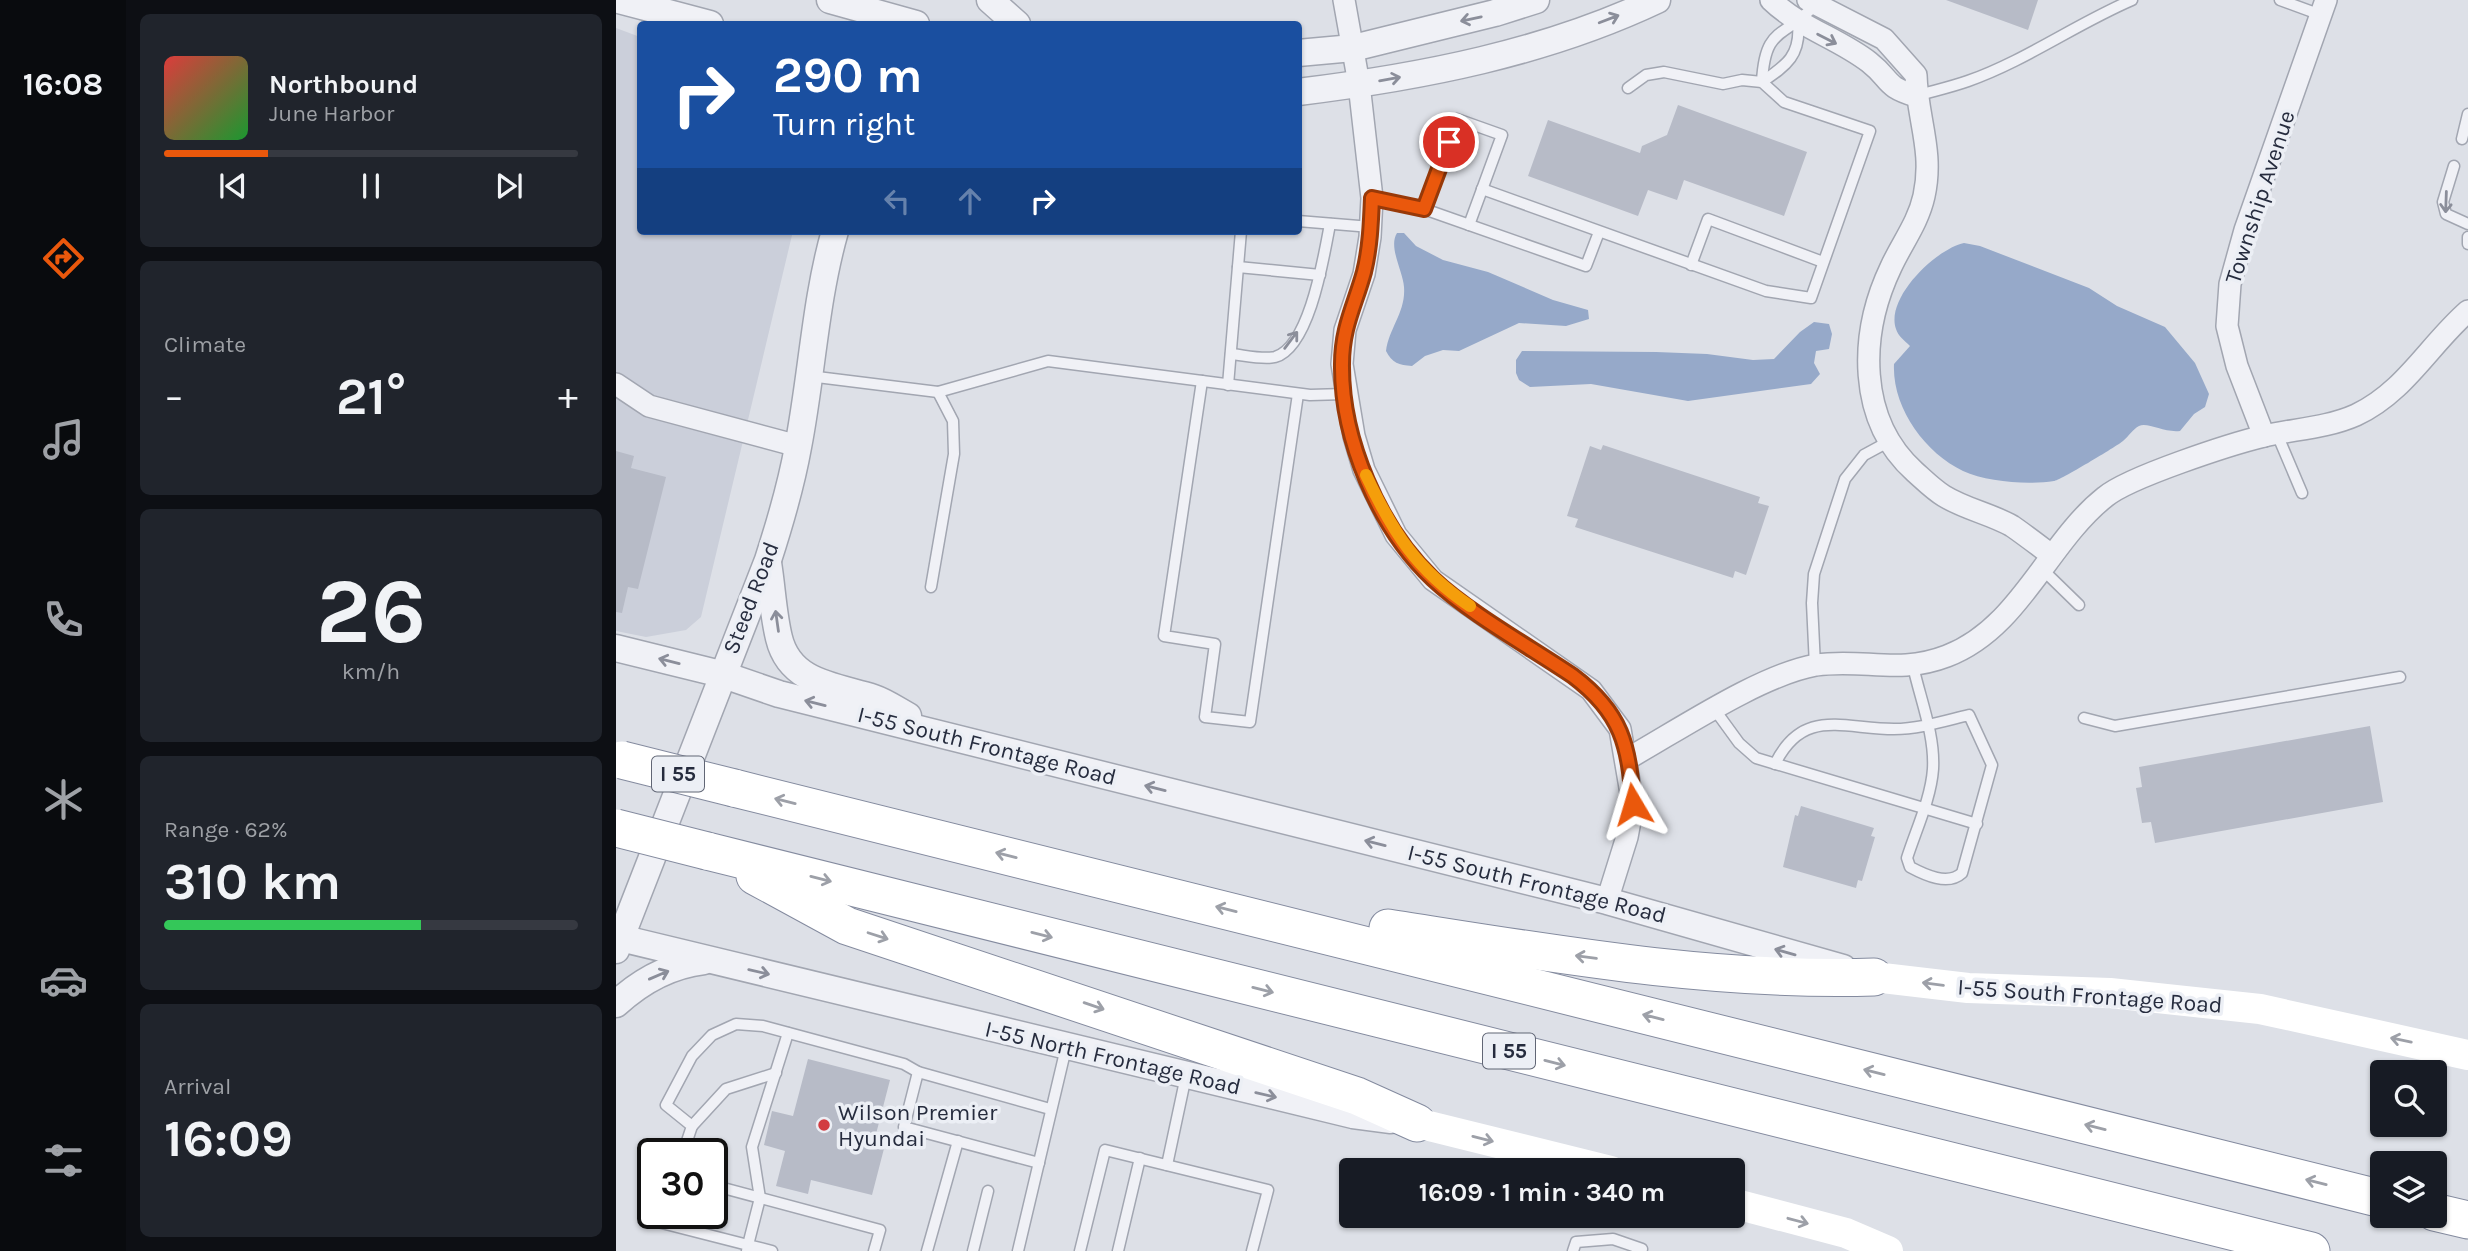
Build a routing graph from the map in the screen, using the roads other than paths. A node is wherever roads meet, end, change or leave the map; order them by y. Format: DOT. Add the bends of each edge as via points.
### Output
graph roads {
  1 [pos="619,0"];
  2 [pos="830,0"];
  3 [pos="990,0"];
  4 [pos="1344,0"];
  5 [pos="1536,0"];
  6 [pos="1657,0"];
  7 [pos="1771,0"];
  8 [pos="2132,0"];
  9 [pos="2280,0"];
  10 [pos="1811,3"];
  11 [pos="2323,8"];
  12 [pos="913,18"];
  13 [pos="699,21"];
  14 [pos="1014,21"];
  15 [pos="1798,23"];
  16 [pos="1353,48"];
  17 [pos="1302,53"];
  18 [pos="1762,82"];
  19 [pos="1359,84"];
  20 [pos="1628,88"];
  21 [pos="1302,91"];
  22 [pos="1916,96"];
  23 [pos="2468,114"];
  24 [pos="2462,139"];
  25 [pos="2454,166"];
  26 [pos="1482,189"];
  27 [pos="1372,198"];
  28 [pos="1424,209"];
  29 [pos="1302,222"];
  30 [pos="1330,224"];
  31 [pos="2468,224"];
  32 [pos="1469,225"];
  33 [pos="1371,227"];
  34 [pos="1600,232"];
  35 [pos="834,235"];
  36 [pos="1241,235"];
  37 [pos="2468,237"];
  38 [pos="2468,244"];
  39 [pos="1824,262"];
  40 [pos="1691,265"];
  41 [pos="1238,267"];
  42 [pos="1320,275"];
  43 [pos="2468,311"];
  44 [pos="1231,354"];
  45 [pos="809,376"];
  46 [pos="1202,381"];
  47 [pos="616,384"];
  48 [pos="1228,385"];
  49 [pos="938,392"];
  50 [pos="1298,394"];
  51 [pos="1345,394"];
  52 [pos="2270,435"];
  53 [pos="1888,442"];
  54 [pos="798,446"];
  55 [pos="2302,493"];
  56 [pos="768,560"];
  57 [pos="2046,561"];
  58 [pos="932,587"];
  59 [pos="2079,605"];
  60 [pos="616,648"];
  61 [pos="1815,666"];
  62 [pos="1913,666"];
  63 [pos="721,674"];
  64 [pos="2400,677"];
  65 [pos="1715,710"];
  66 [pos="2084,718"];
  67 [pos="1927,726"];
  68 [pos="944,734"];
  69 [pos="619,759"];
  70 [pos="1627,759"];
  71 [pos="1775,764"];
  72 [pos="1922,808"];
  73 [pos="1977,824"];
  74 [pos="616,828"];
  75 [pos="707,851"];
  76 [pos="1607,901"];
  77 [pos="1317,932"];
  78 [pos="618,942"];
  79 [pos="709,961"];
  80 [pos="1874,977"];
  81 [pos="616,1004"];
  82 [pos="788,1033"];
  83 [pos="2468,1041"];
  84 [pos="1066,1048"];
  85 [pos="2438,1049"];
  86 [pos="2468,1055"];
  87 [pos="918,1072"];
  88 [pos="776,1073"];
  89 [pos="1186,1076"];
  90 [pos="1050,1109"];
  91 [pos="1416,1123"];
  92 [pos="692,1126"];
  93 [pos="688,1138"];
  94 [pos="958,1141"];
  95 [pos="1140,1158"];
  96 [pos="1558,1158"];
  97 [pos="1039,1163"];
  98 [pos="1167,1165"];
  99 [pos="728,1189"];
  100 [pos="988,1191"];
  101 [pos="2370,1196"];
  102 [pos="760,1198"];
  103 [pos="1745,1206"];
  104 [pos="2447,1215"];
  105 [pos="2468,1220"];
  106 [pos="682,1229"];
  107 [pos="748,1248"];
  108 [pos="875,1250"];
  109 [pos="1644,1250"];
  110 [pos="772,1251"];
  111 [pos="888,1251"];
  112 [pos="927,1251"];
  113 [pos="973,1251"];
  114 [pos="1018,1251"];
  115 [pos="1080,1251"];
  116 [pos="1118,1251"];
  117 [pos="1252,1251"];
  118 [pos="1573,1251"];
  119 [pos="1888,1251"];
  120 [pos="2311,1251"];
  1 -- 13 [label="street"];
  2 -- 12 [label="street"];
  3 -- 14 [label="street"];
  4 -- 16 [label="street"];
  5 -- 16 [label="street, one-way"];
  19 -- 6 [label="street, one-way" via="1466,65 1555,39"];
  7 -- 15 [label="street"];
  8 -- 22 [label="lane" via="1970,80"];
  9 -- 11 [label="lane"];
  10 -- 15 [label="lane"];
  10 -- 22 [label="street" via="1884,39 1916,75"];
  11 -- 52 [label="street, Township Avenue" via="2230,284 2227,326 2237,366"];
  15 -- 18 [label="lane" via="1800,43 1785,66"];
  15 -- 18 [label="lane" via="1780,29 1763,56"];
  15 -- 22 [label="street, one-way" via="1870,62 1894,89"];
  16 -- 17 [label="street"];
  16 -- 19 [label="street"];
  18 -- 20 [label="lane" via="1723,84 1664,72 1646,75"];
  18 -- 39 [label="lane" via="1784,102 1870,131"];
  19 -- 21 [label="street"];
  19 -- 27 [label="street"];
  22 -- 53 [label="street" via="1929,158 1924,196 1871,317 1868,351 1869,384"];
  23 -- 24 [label="lane"];
  25 -- 31 [label="lane, one-way" via="2443,201 2446,214"];
  26 -- 28 [label="lane" via="1502,135 1457,119"];
  26 -- 32 [label="lane"];
  26 -- 34 [label="lane"];
  27 -- 28 [label="lane"];
  27 -- 33 [label="street"];
  28 -- 32 [label="lane"];
  29 -- 30 [label="lane"];
  30 -- 33 [label="lane"];
  30 -- 42 [label="lane"];
  32 -- 34 [label="lane" via="1586,266"];
  33 -- 51 [label="street" via="1364,274 1345,330"];
  34 -- 40 [label="lane"];
  35 -- 45 [label="street, Steed Road"];
  36 -- 41 [label="lane"];
  37 -- 38 [label="lane"];
  39 -- 40 [label="lane" via="1811,298 1766,291"];
  39 -- 40 [label="lane" via="1708,219"];
  41 -- 42 [label="lane"];
  41 -- 44 [label="lane"];
  44 -- 42 [label="lane, one-way" via="1275,357 1292,344"];
  43 -- 52 [label="street" via="2386,397 2356,415 2323,426"];
  44 -- 48 [label="lane"];
  45 -- 49 [label="lane"];
  45 -- 54 [label="street, Steed Road"];
  46 -- 48 [label="lane"];
  46 -- 49 [label="lane" via="1048,361"];
  46 -- 50 [label="lane" via="1164,636 1214,644 1205,717 1251,722"];
  47 -- 54 [label="street" via="649,406"];
  48 -- 50 [label="lane"];
  49 -- 58 [label="lane" via="953,421 954,454"];
  50 -- 51 [label="lane"];
  51 -- 70 [label="street" via="1364,470 1396,535 1433,580 1591,690 1620,729"];
  52 -- 55 [label="lane"];
  52 -- 57 [label="street" via="2109,494 2081,517"];
  53 -- 57 [label="street" via="1943,496 2010,526"];
  53 -- 61 [label="lane" via="1864,455 1845,479 1814,574"];
  54 -- 56 [label="street, Steed Road"];
  56 -- 63 [label="street, Steed Road"];
  68 -- 56 [label="street, one-way" via="876,699 822,685 804,675 786,657 779,640"];
  57 -- 59 [label="lane"];
  57 -- 62 [label="street" via="2006,615 1980,640"];
  63 -- 60 [label="street, I-55 South Frontage Road, one-way"];
  61 -- 62 [label="street"];
  61 -- 65 [label="street" via="1771,679"];
  62 -- 67 [label="lane"];
  68 -- 63 [label="street, I-55 South Frontage Road, one-way" via="779,694"];
  63 -- 78 [label="street, Steed Road"];
  64 -- 66 [label="lane" via="2115,726"];
  65 -- 70 [label="street"];
  65 -- 71 [label="lane" via="1756,758"];
  67 -- 71 [label="lane" via="1895,729 1831,724 1799,732 1785,744"];
  67 -- 72 [label="lane" via="1933,769"];
  67 -- 73 [label="lane" via="1969,715 1992,765"];
  76 -- 68 [label="street, I-55 South Frontage Road, one-way"];
  77 -- 69 [label="highway, I 55, one-way, bridge"];
  70 -- 76 [label="street" via="1633,804"];
  71 -- 72 [label="lane"];
  72 -- 73 [label="lane"];
  72 -- 73 [label="lane" via="1907,859 1910,867 1946,880 1962,873"];
  74 -- 75 [label="highway, I 55, bridge"];
  75 -- 91 [label="highway, one-way" via="847,926 1357,1096"];
  75 -- 120 [label="highway, I 55, one-way"];
  80 -- 76 [label="street, I-55 South Frontage Road, one-way"];
  80 -- 77 [label="highway, one-way" via="1795,979 1711,972 1386,928"];
  101 -- 77 [label="highway, I 55, one-way"];
  78 -- 79 [label="street, I-55 North Frontage Road"];
  81 -- 79 [label="street, one-way" via="636,985 661,973"];
  79 -- 84 [label="street, I-55 North Frontage Road, one-way"];
  85 -- 80 [label="main road, I-55 South Frontage Road, one-way" via="2260,1009 2110,993 1968,988"];
  82 -- 87 [label="lane" via="904,1064"];
  82 -- 88 [label="lane"];
  82 -- 92 [label="lane" via="736,1024 712,1035 692,1056 666,1105"];
  83 -- 85 [label="main road"];
  84 -- 89 [label="street, I-55 North Frontage Road"];
  84 -- 90 [label="lane"];
  85 -- 86 [label="main road, I-55 South Frontage Road"];
  87 -- 90 [label="lane"];
  87 -- 94 [label="lane" via="904,1127"];
  88 -- 92 [label="lane" via="726,1089"];
  88 -- 102 [label="lane" via="752,1147"];
  89 -- 91 [label="street, I-55 North Frontage Road, one-way" via="1353,1115"];
  89 -- 98 [label="lane"];
  90 -- 97 [label="lane"];
  91 -- 96 [label="main road, I-55 North Frontage Road, one-way"];
  92 -- 93 [label="lane"];
  94 -- 97 [label="lane"];
  94 -- 112 [label="lane"];
  95 -- 98 [label="lane"];
  95 -- 115 [label="lane" via="1105,1150"];
  95 -- 116 [label="lane"];
  97 -- 114 [label="lane"];
  98 -- 117 [label="lane" via="1268,1190"];
  99 -- 102 [label="lane"];
  100 -- 113 [label="lane"];
  102 -- 107 [label="lane"];
  102 -- 108 [label="lane" via="880,1230"];
  103 -- 119 [label="main road, one-way" via="1846,1233"];
  104 -- 105 [label="highway"];
  106 -- 107 [label="lane"];
  107 -- 110 [label="lane"];
  108 -- 111 [label="lane"];
  109 -- 118 [label="lane" via="1613,1239 1576,1241"];
}
